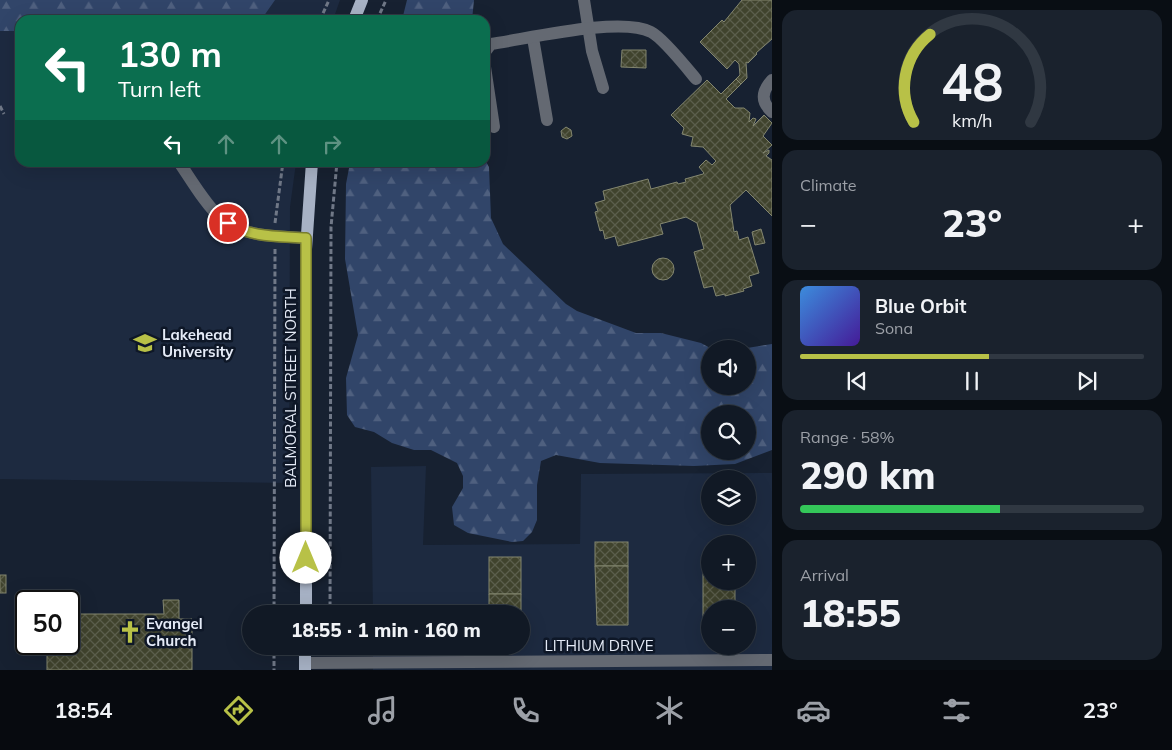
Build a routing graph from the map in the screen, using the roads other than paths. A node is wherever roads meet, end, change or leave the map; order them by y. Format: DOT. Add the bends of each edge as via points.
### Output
graph roads {
  1 [pos="362,0"];
  2 [pos="584,0"];
  3 [pos="356,15"];
  4 [pos="588,29"];
  5 [pos="534,38"];
  6 [pos="490,45"];
  7 [pos="696,78"];
  8 [pos="772,80"];
  9 [pos="602,88"];
  10 [pos="490,100"];
  11 [pos="772,112"];
  12 [pos="546,120"];
  13 [pos="494,127"];
  14 [pos="183,167"];
  15 [pos="312,167"];
  16 [pos="306,238"];
  17 [pos="306,605"];
  18 [pos="772,660"];
  19 [pos="613,665"];
  20 [pos="305,666"];
  1 -- 3 [label="main road"];
  2 -- 4 [label="street"];
  4 -- 5 [label="street"];
  4 -- 7 [label="street" via="631,26 652,32"];
  4 -- 9 [label="street"];
  5 -- 6 [label="street"];
  5 -- 12 [label="street"];
  8 -- 11 [label="street" via="763,96"];
  10 -- 13 [label="street"];
  14 -- 16 [label="street" via="220,218 237,229"];
  15 -- 16 [label="main road, BALMORAL STREET NORTH"];
  16 -- 17 [label="main road, BALMORAL STREET NORTH"];
  18 -- 19 [label="street, LITHIUM DRIVE"];
  19 -- 20 [label="street, LITHIUM DRIVE"];
}
